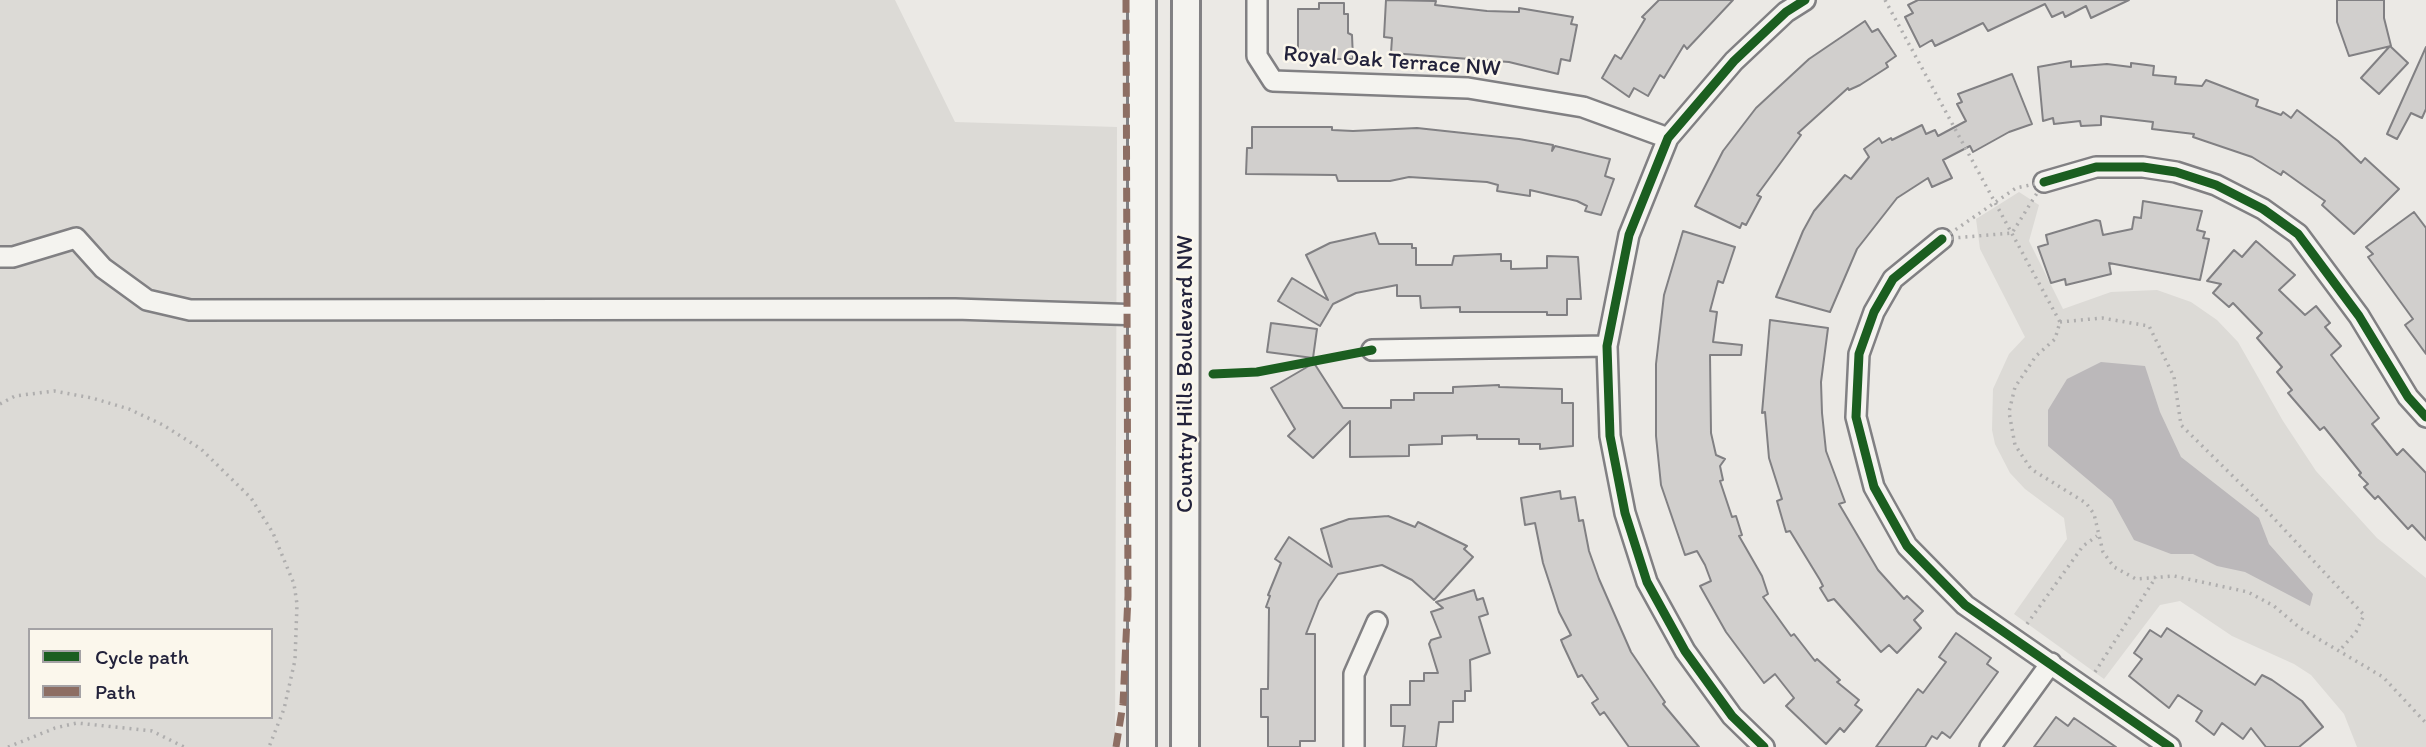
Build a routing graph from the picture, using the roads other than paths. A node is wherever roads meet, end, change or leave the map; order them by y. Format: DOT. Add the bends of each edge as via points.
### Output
graph roads {
  1 [pos="1142,0"];
  2 [pos="1186,0"];
  3 [pos="1257,0"];
  4 [pos="1805,0"];
  5 [pos="1668,138"];
  6 [pos="2044,182"];
  7 [pos="1942,239"];
  8 [pos="0,257"];
  9 [pos="1142,315"];
  10 [pos="1607,346"];
  11 [pos="1372,349"];
  12 [pos="2426,417"];
  13 [pos="1377,622"];
  14 [pos="2051,663"];
  15 [pos="1142,747"];
  16 [pos="1185,747"];
  17 [pos="1354,747"];
  18 [pos="1764,747"];
  19 [pos="1990,747"];
  20 [pos="2170,747"];
  1 -- 9 [label="main road, Country Hills Boulevard NW"];
  2 -- 16 [label="main road, Country Hills Boulevard NW"];
  3 -- 5 [label="street, Royal Oak Terrace NW" via="1257,56 1273,81 1468,88 1583,107"];
  4 -- 5 [label="street" via="1734,61"];
  5 -- 10 [label="street" via="1629,235"];
  6 -- 12 [label="street" via="2096,167 2143,167 2216,185 2263,209 2298,234"];
  7 -- 14 [label="street" via="1893,279 1874,312 1859,354 1856,417 1874,487 1907,546 1965,605"];
  8 -- 9 [label="street" via="76,238 103,268 147,300 190,310 956,309"];
  9 -- 15 [label="main road, Country Hills Boulevard NW"];
  10 -- 11 [label="street"];
  10 -- 18 [label="street" via="1610,436 1625,513 1647,582 1685,651 1732,716"];
  13 -- 17 [label="street" via="1354,674"];
  14 -- 19 [label="street"];
  14 -- 20 [label="street"];
}
